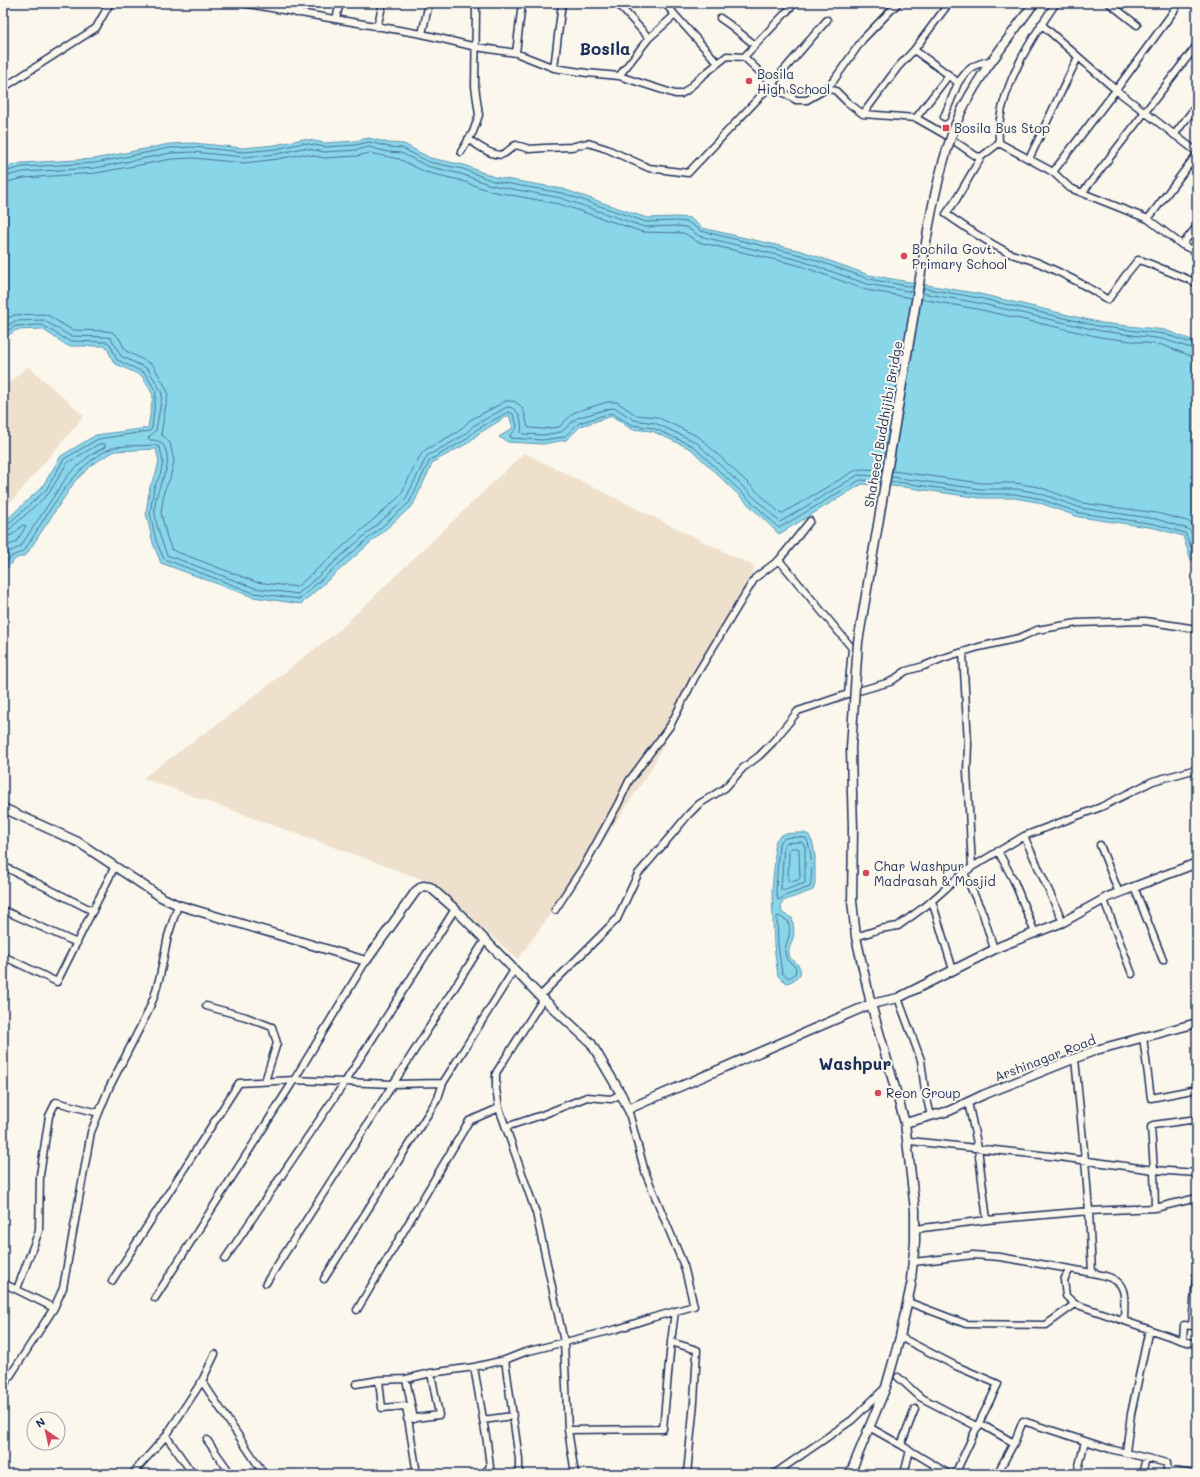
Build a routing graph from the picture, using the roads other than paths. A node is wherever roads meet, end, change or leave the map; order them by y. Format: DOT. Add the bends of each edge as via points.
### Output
graph roads {
  1 [pos="110,3"];
  2 [pos="246,3"];
  3 [pos="298,3"];
  4 [pos="340,3"];
  5 [pos="383,3"];
  6 [pos="429,3"];
  7 [pos="474,3"];
  8 [pos="522,3"];
  9 [pos="562,3"];
  10 [pos="617,3"];
  11 [pos="665,3"];
  12 [pos="795,3"];
  13 [pos="898,3"];
  14 [pos="950,3"];
  15 [pos="1034,3"];
  16 [pos="1056,3"];
  17 [pos="1109,3"];
  18 [pos="1176,8"];
  19 [pos="296,13"];
  20 [pos="675,15"];
  21 [pos="720,18"];
  22 [pos="336,19"];
  23 [pos="827,20"];
  24 [pos="1041,24"];
  25 [pos="1137,25"];
  26 [pos="378,27"];
  27 [pos="422,34"];
  28 [pos="649,38"];
  29 [pos="755,45"];
  30 [pos="1197,45"];
  31 [pos="476,47"];
  32 [pos="914,50"];
  33 [pos="516,53"];
  34 [pos="744,57"];
  35 [pos="1078,57"];
  36 [pos="992,60"];
  37 [pos="718,63"];
  38 [pos="554,68"];
  39 [pos="949,75"];
  40 [pos="619,76"];
  41 [pos="958,83"];
  42 [pos="772,84"];
  43 [pos="3,88"];
  44 [pos="826,89"];
  45 [pos="1116,90"];
  46 [pos="1197,105"];
  47 [pos="1145,112"];
  48 [pos="864,114"];
  49 [pos="944,117"];
  50 [pos="916,118"];
  51 [pos="1174,135"];
  52 [pos="468,139"];
  53 [pos="999,143"];
  54 [pos="461,152"];
  55 [pos="1197,153"];
  56 [pos="981,157"];
  57 [pos="1029,159"];
  58 [pos="1053,172"];
  59 [pos="1083,192"];
  60 [pos="1148,219"];
  61 [pos="1197,226"];
  62 [pos="1182,245"];
  63 [pos="1197,252"];
  64 [pos="1197,283"];
  65 [pos="810,521"];
  66 [pos="779,560"];
  67 [pos="1197,628"];
  68 [pos="962,652"];
  69 [pos="848,694"];
  70 [pos="1197,769"];
  71 [pos="3,808"];
  72 [pos="1024,836"];
  73 [pos="1100,845"];
  74 [pos="998,851"];
  75 [pos="1197,863"];
  76 [pos="3,866"];
  77 [pos="115,866"];
  78 [pos="972,867"];
  79 [pos="964,873"];
  80 [pos="1134,887"];
  81 [pos="1119,893"];
  82 [pos="1104,900"];
  83 [pos="932,901"];
  84 [pos="178,905"];
  85 [pos="455,909"];
  86 [pos="3,910"];
  87 [pos="555,910"];
  88 [pos="93,911"];
  89 [pos="1063,922"];
  90 [pos="1035,933"];
  91 [pos="856,937"];
  92 [pos="485,940"];
  93 [pos="77,943"];
  94 [pos="994,949"];
  95 [pos="3,956"];
  96 [pos="1163,960"];
  97 [pos="366,961"];
  98 [pos="514,970"];
  99 [pos="953,970"];
  100 [pos="1132,974"];
  101 [pos="542,998"];
  102 [pos="898,998"];
  103 [pos="871,1004"];
  104 [pos="206,1006"];
  105 [pos="1197,1023"];
  106 [pos="1143,1037"];
  107 [pos="1075,1059"];
  108 [pos="294,1080"];
  109 [pos="265,1081"];
  110 [pos="345,1082"];
  111 [pos="442,1083"];
  112 [pos="393,1084"];
  113 [pos="1197,1089"];
  114 [pos="621,1094"];
  115 [pos="968,1102"];
  116 [pos="498,1108"];
  117 [pos="628,1109"];
  118 [pos="99,1113"];
  119 [pos="932,1116"];
  120 [pos="1196,1119"];
  121 [pos="905,1123"];
  122 [pos="506,1127"];
  123 [pos="1197,1131"];
  124 [pos="910,1141"];
  125 [pos="978,1148"];
  126 [pos="1085,1160"];
  127 [pos="1154,1170"];
  128 [pos="1197,1173"];
  129 [pos="1197,1198"];
  130 [pos="1155,1208"];
  131 [pos="1089,1211"];
  132 [pos="987,1220"];
  133 [pos="915,1229"];
  134 [pos="225,1259"];
  135 [pos="914,1262"];
  136 [pos="1197,1265"];
  137 [pos="1070,1269"];
  138 [pos="1092,1273"];
  139 [pos="324,1279"];
  140 [pos="112,1281"];
  141 [pos="3,1283"];
  142 [pos="266,1284"];
  143 [pos="17,1289"];
  144 [pos="155,1298"];
  145 [pos="908,1302"];
  146 [pos="1076,1304"];
  147 [pos="54,1308"];
  148 [pos="357,1310"];
  149 [pos="675,1312"];
  150 [pos="1124,1320"];
  151 [pos="1149,1329"];
  152 [pos="900,1337"];
  153 [pos="1183,1341"];
  154 [pos="564,1342"];
  155 [pos="671,1342"];
  156 [pos="1197,1344"];
  157 [pos="215,1354"];
  158 [pos="505,1360"];
  159 [pos="474,1367"];
  160 [pos="431,1373"];
  161 [pos="898,1377"];
  162 [pos="406,1379"];
  163 [pos="379,1380"];
  164 [pos="202,1381"];
  165 [pos="356,1384"];
  166 [pos="3,1387"];
  167 [pos="886,1387"];
  168 [pos="915,1409"];
  169 [pos="512,1416"];
  170 [pos="410,1419"];
  171 [pos="483,1420"];
  172 [pos="979,1425"];
  173 [pos="869,1427"];
  174 [pos="568,1430"];
  175 [pos="166,1436"];
  176 [pos="207,1440"];
  177 [pos="1085,1441"];
  178 [pos="1014,1442"];
  179 [pos="901,1444"];
  180 [pos="910,1450"];
  181 [pos="1126,1452"];
  182 [pos="1146,1458"];
  183 [pos="1170,1472"];
  184 [pos="132,1474"];
  185 [pos="193,1474"];
  186 [pos="231,1474"];
  187 [pos="264,1474"];
  188 [pos="417,1474"];
  189 [pos="483,1474"];
  190 [pos="519,1474"];
  191 [pos="575,1474"];
  192 [pos="687,1474"];
  193 [pos="774,1474"];
  194 [pos="850,1474"];
  195 [pos="904,1474"];
  196 [pos="949,1474"];
  197 [pos="955,1474"];
  198 [pos="997,1474"];
  199 [pos="1078,1474"];
  200 [pos="1142,1474"];
  201 [pos="1193,1474"];
  1 -- 43 [label="street" via="96,28"];
  2 -- 19 [label="street"];
  3 -- 19 [label="street"];
  4 -- 22 [label="street"];
  5 -- 26 [label="street"];
  6 -- 27 [label="street"];
  7 -- 31 [label="street"];
  8 -- 33 [label="street"];
  9 -- 38 [label="street"];
  10 -- 28 [label="street"];
  11 -- 20 [label="street"];
  12 -- 29 [label="street"];
  13 -- 44 [label="street" via="863,39"];
  14 -- 32 [label="street"];
  15 -- 36 [label="street, Shaheed Buddhijibi Bridge"];
  16 -- 24 [label="street"];
  17 -- 25 [label="street"];
  18 -- 45 [label="street"];
  19 -- 22 [label="street"];
  20 -- 28 [label="street"];
  20 -- 37 [label="street"];
  21 -- 29 [label="street"];
  22 -- 26 [label="street"];
  23 -- 42 [label="street"];
  24 -- 35 [label="street"];
  24 -- 53 [label="street" via="1011,81 999,125"];
  26 -- 27 [label="street"];
  27 -- 31 [label="street"];
  28 -- 40 [label="street"];
  29 -- 34 [label="street"];
  30 -- 47 [label="street"];
  31 -- 33 [label="street"];
  31 -- 52 [label="street" via="475,86 479,115"];
  32 -- 39 [label="street"];
  32 -- 48 [label="street" via="898,67"];
  33 -- 38 [label="street"];
  34 -- 37 [label="street" via="727,56"];
  34 -- 42 [label="street"];
  35 -- 45 [label="street"];
  35 -- 57 [label="street"];
  36 -- 41 [label="street" via="975,65 966,71"];
  36 -- 91 [label="street, Shaheed Buddhijibi Bridge, bridge" via="969,96 956,124 938,181 858,642 851,748 852,901"];
  37 -- 40 [label="street" via="681,94"];
  38 -- 40 [label="street"];
  39 -- 41 [label="street"];
  39 -- 50 [label="street"];
  41 -- 49 [label="street"];
  42 -- 44 [label="street" via="796,100 807,100"];
  42 -- 52 [label="street" via="688,173 649,168 588,143 571,147 530,149 516,145 503,154 495,154"];
  44 -- 48 [label="street" via="836,91"];
  45 -- 47 [label="street"];
  45 -- 58 [label="street"];
  46 -- 51 [label="street"];
  47 -- 51 [label="street"];
  47 -- 59 [label="street"];
  48 -- 50 [label="street"];
  50 -- 56 [label="street"];
  51 -- 55 [label="street"];
  52 -- 54 [label="street"];
  53 -- 56 [label="street"];
  53 -- 57 [label="street"];
  55 -- 60 [label="street"];
  56 -- 64 [label="street" via="946,214 988,241 1084,284 1108,300 1138,260"];
  57 -- 58 [label="street"];
  58 -- 59 [label="street" via="1070,188"];
  59 -- 60 [label="street"];
  60 -- 62 [label="street"];
  61 -- 62 [label="street"];
  62 -- 63 [label="street"];
  65 -- 66 [label="street"];
  66 -- 69 [label="street" via="852,648"];
  66 -- 87 [label="street" via="756,578 695,677 670,726 629,781 585,864"];
  67 -- 68 [label="street" via="1146,621 1077,623 1037,630 1019,638"];
  68 -- 69 [label="street" via="906,671 890,682"];
  68 -- 78 [label="street"];
  69 -- 101 [label="street" via="798,711 773,742 725,788 688,814 638,874 617,919"];
  70 -- 72 [label="street" via="1153,781 1101,807"];
  71 -- 77 [label="street" via="78,842"];
  72 -- 74 [label="street"];
  72 -- 89 [label="street"];
  73 -- 81 [label="street"];
  74 -- 78 [label="street"];
  74 -- 90 [label="street" via="1014,881"];
  75 -- 80 [label="street"];
  76 -- 88 [label="street"];
  77 -- 84 [label="street" via="161,897"];
  77 -- 88 [label="street"];
  78 -- 79 [label="street"];
  79 -- 83 [label="street"];
  79 -- 94 [label="street" via="983,914"];
  80 -- 81 [label="street"];
  80 -- 96 [label="street"];
  81 -- 82 [label="street"];
  82 -- 89 [label="street"];
  82 -- 100 [label="street"];
  83 -- 91 [label="street" via="898,926"];
  83 -- 99 [label="street"];
  84 -- 97 [label="street"];
  84 -- 118 [label="street" via="154,997"];
  85 -- 92 [label="street"];
  85 -- 97 [label="street" via="430,887 423,886 416,891"];
  85 -- 110 [label="street"];
  86 -- 93 [label="street"];
  88 -- 93 [label="street"];
  89 -- 90 [label="street"];
  90 -- 94 [label="street"];
  91 -- 103 [label="street, Shaheed Buddhijibi Bridge"];
  92 -- 98 [label="street"];
  92 -- 112 [label="street"];
  93 -- 95 [label="street" via="57,982"];
  94 -- 99 [label="street"];
  97 -- 108 [label="street"];
  98 -- 101 [label="street"];
  98 -- 111 [label="street"];
  99 -- 102 [label="street"];
  101 -- 114 [label="street" via="591,1043"];
  101 -- 116 [label="street" via="496,1073"];
  102 -- 103 [label="street"];
  102 -- 119 [label="street" via="921,1060 925,1091"];
  103 -- 117 [label="street"];
  103 -- 121 [label="street, Shaheed Buddhijibi Bridge"];
  104 -- 109 [label="street" via="272,1027 277,1043"];
  105 -- 106 [label="street, Arshinagar Road"];
  106 -- 107 [label="street, Arshinagar Road" via="1096,1050"];
  106 -- 113 [label="street" via="1151,1098"];
  107 -- 115 [label="street, Arshinagar Road"];
  107 -- 126 [label="street"];
  108 -- 109 [label="street"];
  108 -- 110 [label="street"];
  108 -- 144 [label="street"];
  109 -- 140 [label="street" via="238,1083"];
  110 -- 112 [label="street"];
  110 -- 134 [label="street"];
  111 -- 112 [label="street"];
  111 -- 139 [label="street" via="438,1098"];
  112 -- 142 [label="street"];
  114 -- 117 [label="street"];
  114 -- 122 [label="street" via="611,1098 587,1097"];
  115 -- 119 [label="street, Arshinagar Road"];
  115 -- 125 [label="street"];
  116 -- 122 [label="street"];
  116 -- 148 [label="street" via="469,1121"];
  117 -- 149 [label="street" via="645,1172 679,1252 694,1306"];
  118 -- 143 [label="street" via="56,1102 49,1116 40,1175 39,1231"];
  118 -- 147 [label="street" via="92,1132 63,1288"];
  119 -- 121 [label="street, Arshinagar Road"];
  120 -- 123 [label="street"];
  120 -- 127 [label="street" via="1150,1127"];
  121 -- 133 [label="street, Shaheed Buddhijibi Bridge"];
  122 -- 154 [label="street" via="536,1213"];
  124 -- 125 [label="street"];
  125 -- 126 [label="street"];
  125 -- 132 [label="street"];
  126 -- 127 [label="street"];
  126 -- 131 [label="street"];
  127 -- 128 [label="street"];
  127 -- 130 [label="street"];
  129 -- 130 [label="street"];
  130 -- 131 [label="street"];
  131 -- 132 [label="street"];
  131 -- 138 [label="street"];
  132 -- 133 [label="street"];
  133 -- 135 [label="street, Shaheed Buddhijibi Bridge"];
  135 -- 137 [label="street" via="973,1255"];
  135 -- 145 [label="street, Shaheed Buddhijibi Bridge"];
  136 -- 153 [label="street" via="1192,1326 1184,1325"];
  137 -- 138 [label="street"];
  137 -- 146 [label="street" via="1064,1280 1066,1296"];
  138 -- 150 [label="street" via="1106,1275 1122,1286 1125,1295"];
  141 -- 143 [label="street"];
  143 -- 147 [label="street"];
  145 -- 146 [label="street" via="966,1324 1046,1325"];
  145 -- 152 [label="street, Shaheed Buddhijibi Bridge"];
  146 -- 150 [label="street"];
  147 -- 166 [label="street"];
  149 -- 154 [label="street"];
  149 -- 155 [label="street"];
  150 -- 151 [label="street"];
  151 -- 153 [label="street"];
  151 -- 181 [label="street" via="1131,1414"];
  152 -- 167 [label="street, Shaheed Buddhijibi Bridge"];
  152 -- 172 [label="street" via="998,1384"];
  153 -- 156 [label="street"];
  154 -- 158 [label="street"];
  154 -- 174 [label="street"];
  155 -- 174 [label="street" via="663,1429"];
  155 -- 192 [label="street" via="696,1350"];
  157 -- 164 [label="street"];
  158 -- 159 [label="street"];
  158 -- 169 [label="street"];
  159 -- 160 [label="street"];
  159 -- 171 [label="street"];
  160 -- 162 [label="street"];
  160 -- 170 [label="street" via="439,1415"];
  161 -- 172 [label="street" via="920,1397"];
  162 -- 163 [label="street"];
  162 -- 170 [label="street"];
  163 -- 165 [label="street"];
  163 -- 170 [label="street" via="382,1408 406,1406"];
  164 -- 175 [label="street"];
  164 -- 187 [label="street"];
  167 -- 173 [label="street, Shaheed Buddhijibi Bridge"];
  167 -- 193 [label="street" via="852,1420"];
  168 -- 179 [label="street"];
  169 -- 171 [label="street"];
  169 -- 190 [label="street"];
  170 -- 188 [label="street"];
  171 -- 189 [label="street" via="490,1467"];
  172 -- 178 [label="street"];
  172 -- 197 [label="street"];
  173 -- 179 [label="street"];
  173 -- 194 [label="street, Shaheed Buddhijibi Bridge"];
  174 -- 191 [label="street"];
  175 -- 184 [label="street"];
  175 -- 185 [label="street"];
  176 -- 186 [label="street"];
  177 -- 178 [label="street" via="1023,1421"];
  177 -- 181 [label="street"];
  177 -- 199 [label="street"];
  178 -- 198 [label="street"];
  179 -- 180 [label="street"];
  180 -- 195 [label="street"];
  180 -- 196 [label="street"];
  181 -- 182 [label="street"];
  182 -- 183 [label="street" via="1166,1463 1166,1470"];
  182 -- 200 [label="street"];
  183 -- 201 [label="street"];
}
